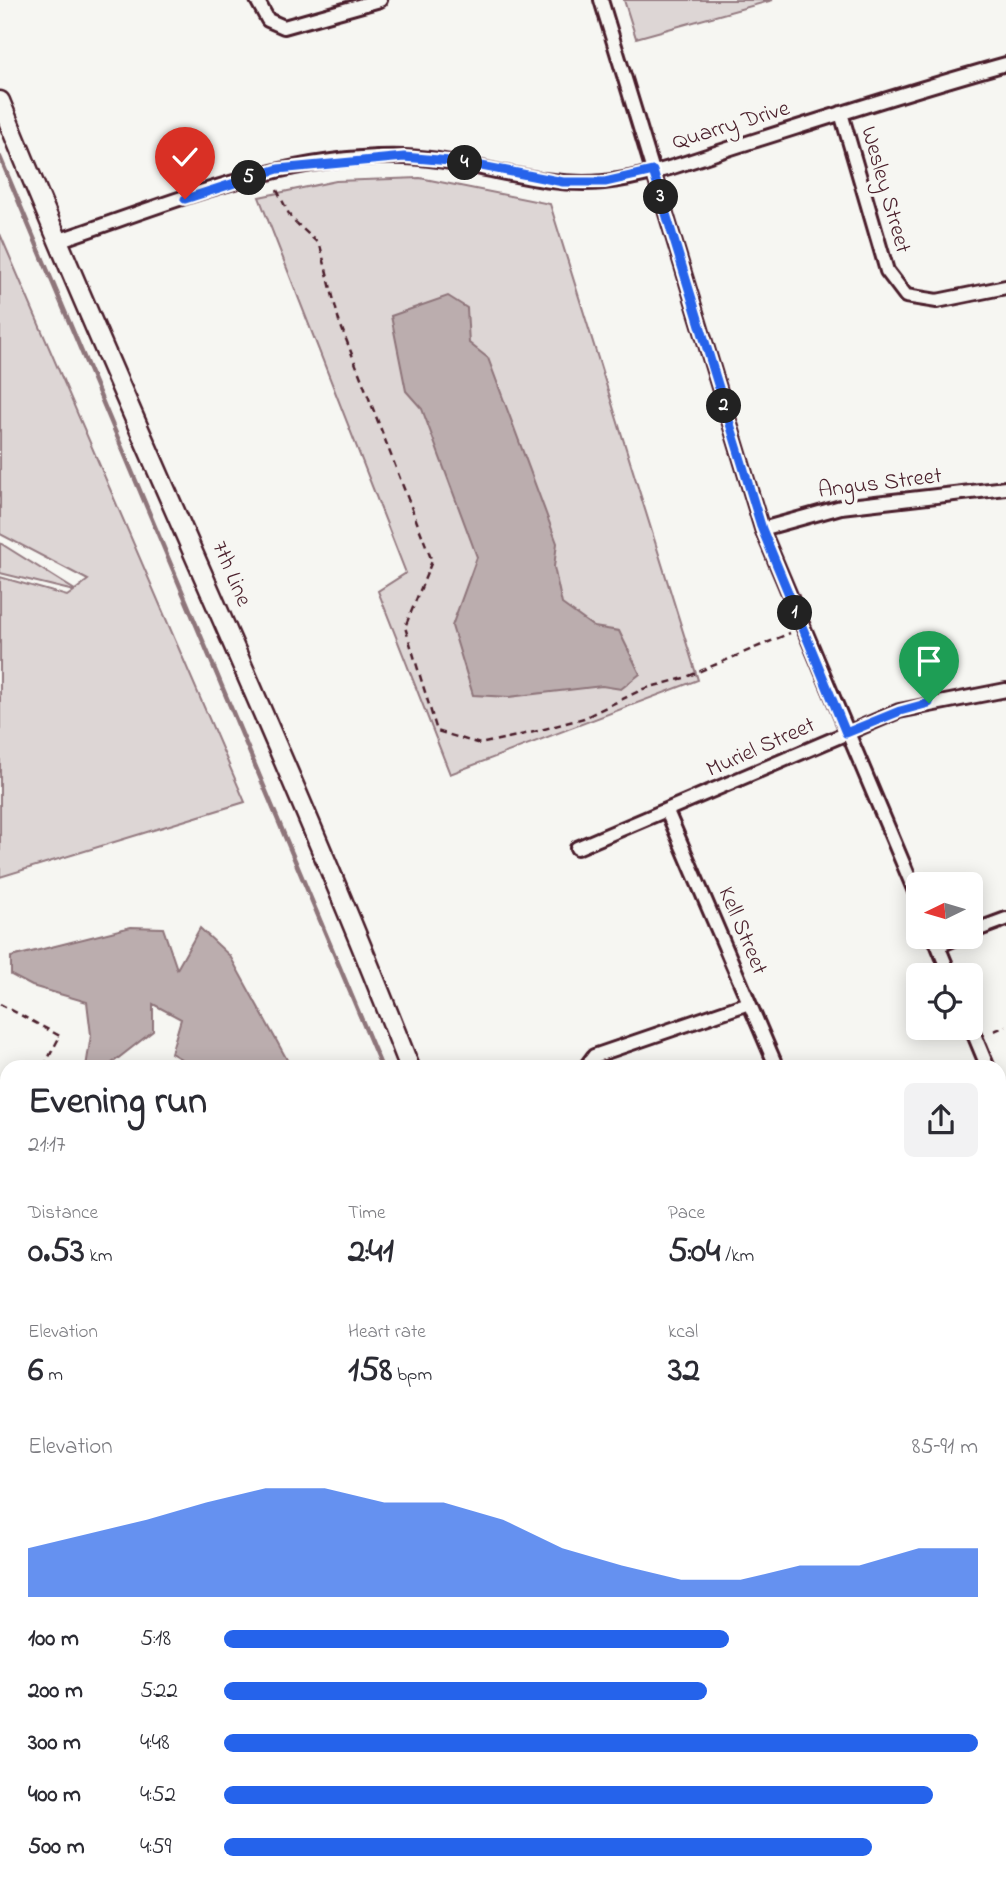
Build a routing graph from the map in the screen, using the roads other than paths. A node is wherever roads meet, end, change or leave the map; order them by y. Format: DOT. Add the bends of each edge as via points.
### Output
graph roads {
  1 [pos="257,0"];
  2 [pos="380,0"];
  3 [pos="601,0"];
  4 [pos="1006,64"];
  5 [pos="0,102"];
  6 [pos="841,113"];
  7 [pos="653,171"];
  8 [pos="57,241"];
  9 [pos="1006,287"];
  10 [pos="1006,488"];
  11 [pos="762,529"];
  12 [pos="1006,690"];
  13 [pos="846,733"];
  14 [pos="667,811"];
  15 [pos="577,848"];
  16 [pos="906,872"];
  17 [pos="1006,919"];
  18 [pos="984,927"];
  19 [pos="749,1003"];
  20 [pos="976,1040"];
  21 [pos="407,1060"];
  22 [pos="591,1060"];
  23 [pos="773,1060"];
  24 [pos="985,1060"];
  1 -- 2 [label="street" via="268,20 284,27"];
  3 -- 7 [label="street"];
  4 -- 6 [label="street, Quarry Drive"];
  5 -- 8 [label="street, 7th Line"];
  6 -- 7 [label="street, Quarry Drive"];
  6 -- 9 [label="street, Wesley Street" via="887,271 906,296 937,301"];
  7 -- 8 [label="street, Quarry Drive" via="605,182 563,182 461,162 404,157 332,162 278,169"];
  7 -- 11 [label="street"];
  8 -- 21 [label="street, 7th Line" via="213,593"];
  10 -- 11 [label="street, Angus Street" via="841,508"];
  11 -- 13 [label="street"];
  12 -- 13 [label="street, Muriel Street" via="909,708"];
  13 -- 14 [label="street, Muriel Street"];
  13 -- 16 [label="street"];
  14 -- 15 [label="street, Muriel Street"];
  14 -- 19 [label="street, Kell Street"];
  17 -- 18 [label="street"];
  19 -- 22 [label="street"];
  19 -- 23 [label="street, Kell Street"];
  20 -- 24 [label="street"];
}
